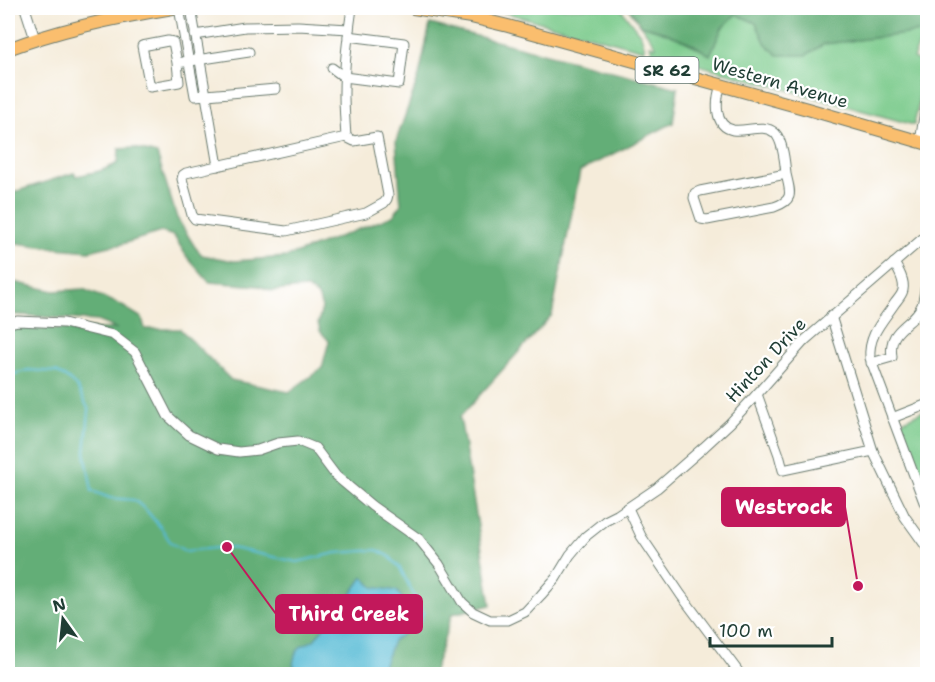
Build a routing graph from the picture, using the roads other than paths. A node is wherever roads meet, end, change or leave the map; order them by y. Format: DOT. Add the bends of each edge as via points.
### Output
graph roads {
  1 [pos="25,8"];
  2 [pos="174,8"];
  3 [pos="179,8"];
  4 [pos="191,8"];
  5 [pos="352,8"];
  6 [pos="413,8"];
  7 [pos="143,10"];
  8 [pos="348,32"];
  9 [pos="195,35"];
  10 [pos="35,39"];
  11 [pos="8,49"];
  12 [pos="249,52"];
  13 [pos="927,58"];
  14 [pos="194,60"];
  15 [pos="177,63"];
  16 [pos="332,69"];
  17 [pos="344,77"];
  18 [pos="721,85"];
  19 [pos="276,89"];
  20 [pos="927,91"];
  21 [pos="205,95"];
  22 [pos="346,137"];
  23 [pos="924,143"];
  24 [pos="218,166"];
  25 [pos="786,174"];
  26 [pos="927,234"];
  27 [pos="894,263"];
  28 [pos="927,276"];
  29 [pos="831,316"];
  30 [pos="8,322"];
  31 [pos="871,363"];
  32 [pos="757,394"];
  33 [pos="927,404"];
  34 [pos="892,418"];
  35 [pos="873,451"];
  36 [pos="927,504"];
  37 [pos="628,508"];
  38 [pos="927,549"];
  39 [pos="740,675"];
  1 -- 10 [label="street"];
  2 -- 7 [label="main road"];
  3 -- 14 [label="street"];
  4 -- 9 [label="street"];
  5 -- 8 [label="street"];
  6 -- 18 [label="main road, Western Avenue / SR 62" via="508,26"];
  7 -- 10 [label="main road"];
  8 -- 9 [label="street" via="298,26 245,27"];
  8 -- 17 [label="street"];
  8 -- 17 [label="street" via="404,43 399,84"];
  9 -- 14 [label="street"];
  10 -- 11 [label="main road"];
  12 -- 14 [label="street"];
  13 -- 20 [label="street"];
  14 -- 15 [label="street"];
  14 -- 21 [label="street" via="195,96"];
  15 -- 15 [label="street" via="173,42 142,46 150,87 179,82"];
  16 -- 17 [label="street"];
  17 -- 22 [label="street"];
  18 -- 23 [label="main road, Western Avenue / SR 62"];
  18 -- 25 [label="street" via="717,110 722,123 732,130 767,128 773,132 778,136"];
  19 -- 21 [label="street"];
  20 -- 23 [label="street"];
  21 -- 24 [label="street"];
  22 -- 24 [label="street"];
  22 -- 24 [label="street" via="354,141 377,137 388,195 384,203 366,213 286,231 195,219 183,175"];
  25 -- 25 [label="street" via="695,193 699,216 707,220 784,204 790,193"];
  26 -- 27 [label="street, Hinton Drive"];
  27 -- 29 [label="street, Hinton Drive"];
  27 -- 31 [label="street" via="903,283 902,293 873,334"];
  28 -- 31 [label="street" via="922,304 898,331 892,357"];
  29 -- 32 [label="street, Hinton Drive"];
  29 -- 35 [label="street"];
  30 -- 37 [label="street, Hinton Drive" via="64,323 113,335 135,352 168,416 189,435 218,449 239,452 298,441 315,448 336,476 419,540 462,602 490,620 508,620 525,612 586,536"];
  31 -- 34 [label="street"];
  32 -- 35 [label="street" via="783,470"];
  32 -- 37 [label="street, Hinton Drive" via="696,454"];
  33 -- 34 [label="street"];
  34 -- 36 [label="street"];
  35 -- 38 [label="street" via="905,517"];
  37 -- 39 [label="street" via="641,536"];
}
